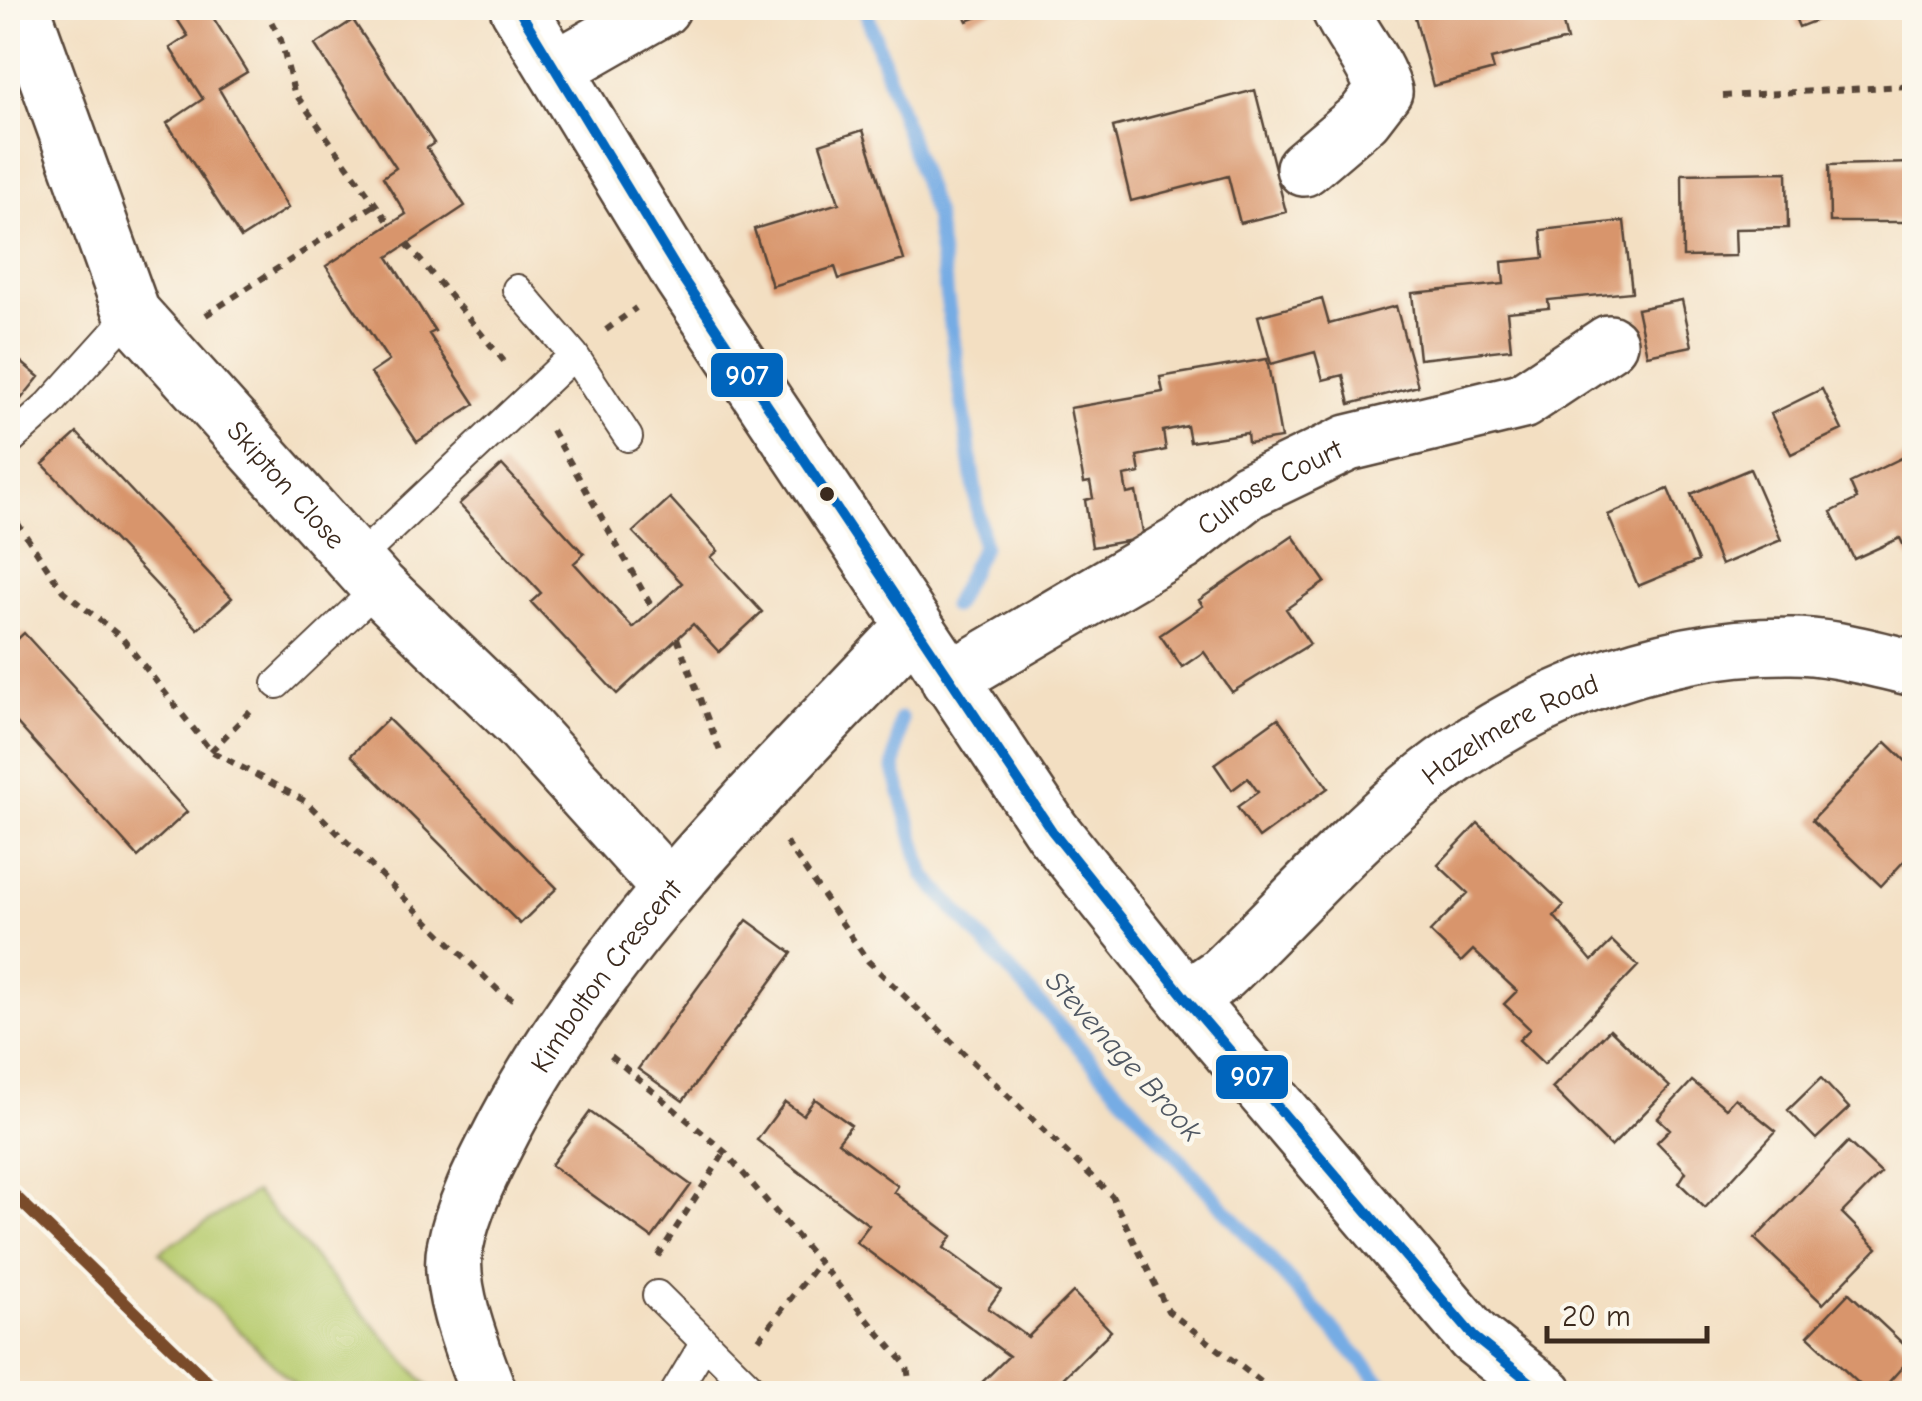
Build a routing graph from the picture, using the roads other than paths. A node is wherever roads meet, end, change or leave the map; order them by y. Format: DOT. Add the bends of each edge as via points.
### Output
graph roads {
  1 [pos="22,8"];
  2 [pos="518,8"];
  3 [pos="662,8"];
  4 [pos="1339,8"];
  5 [pos="556,68"];
  6 [pos="1304,168"];
  7 [pos="517,289"];
  8 [pos="146,329"];
  9 [pos="1609,343"];
  10 [pos="574,354"];
  11 [pos="628,437"];
  12 [pos="8,442"];
  13 [pos="368,574"];
  14 [pos="913,627"];
  15 [pos="1914,668"];
  16 [pos="948,680"];
  17 [pos="277,684"];
  18 [pos="669,888"];
  19 [pos="1186,999"];
  20 [pos="656,1295"];
  21 [pos="704,1344"];
  22 [pos="489,1394"];
  23 [pos="674,1394"];
  24 [pos="758,1394"];
  25 [pos="1546,1394"];
  1 -- 8 [label="street, Skipton Close"];
  2 -- 5 [label="street"];
  3 -- 5 [label="street"];
  4 -- 6 [label="street" via="1374,60 1384,91"];
  5 -- 14 [label="street" via="681,276"];
  7 -- 10 [label="lane"];
  8 -- 12 [label="lane"];
  8 -- 13 [label="street, Skipton Close"];
  9 -- 16 [label="street, Culrose Court" via="1522,401 1348,443 1248,491 1182,544"];
  10 -- 11 [label="lane"];
  10 -- 13 [label="lane"];
  13 -- 17 [label="lane"];
  13 -- 18 [label="street, Skipton Close" via="520,722"];
  14 -- 16 [label="street"];
  14 -- 18 [label="street, Kimbolton Crescent"];
  15 -- 19 [label="street, Hazelmere Road" via="1792,646 1702,650 1613,676 1523,714 1414,788 1222,974"];
  16 -- 19 [label="street" via="1052,831"];
  18 -- 22 [label="street, Kimbolton Crescent" via="562,1028 482,1169 454,1250 463,1326"];
  19 -- 25 [label="street" via="1474,1337"];
  20 -- 21 [label="lane"];
  21 -- 23 [label="lane"];
  21 -- 24 [label="lane"];
}
